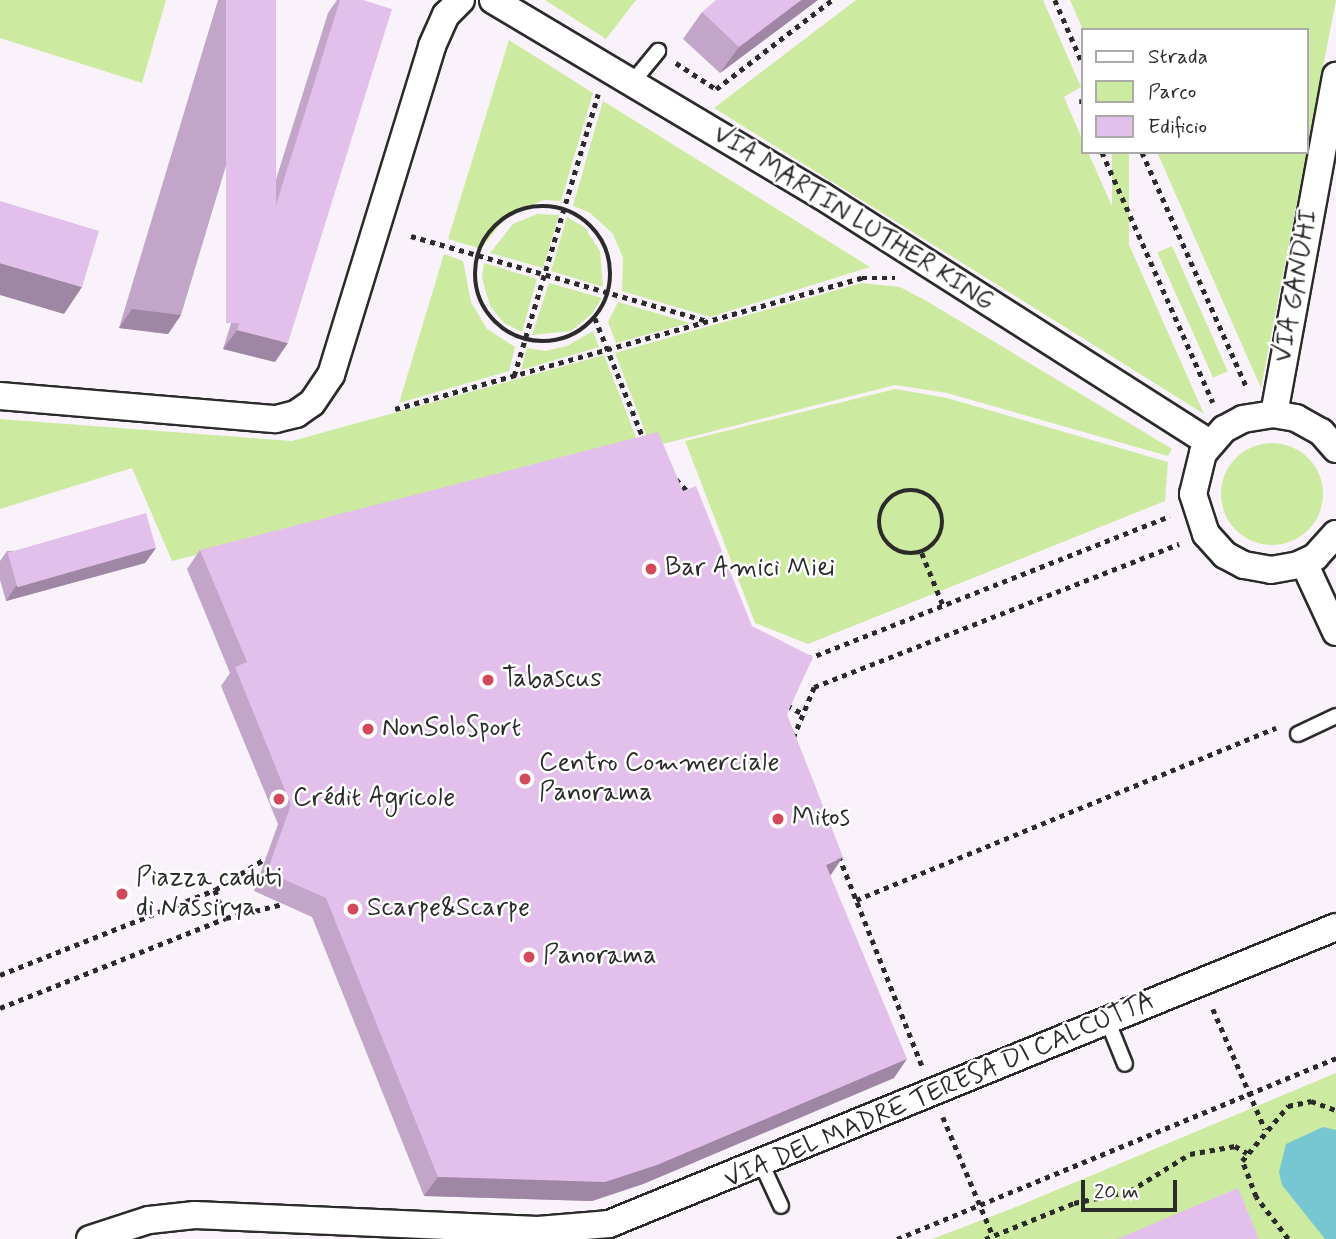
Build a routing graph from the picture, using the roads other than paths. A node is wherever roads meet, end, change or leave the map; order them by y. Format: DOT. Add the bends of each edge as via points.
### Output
graph roads {
  1 [pos="494,0"];
  2 [pos="459,1"];
  3 [pos="658,51"];
  4 [pos="1336,76"];
  5 [pos="631,84"];
  6 [pos="0,396"];
  7 [pos="1266,414"];
  8 [pos="1217,436"];
  9 [pos="1336,449"];
  10 [pos="1336,534"];
  11 [pos="1304,563"];
  12 [pos="1336,632"];
  13 [pos="1336,716"];
  14 [pos="1298,734"];
  15 [pos="1336,927"];
  16 [pos="1108,1022"];
  17 [pos="1125,1064"];
  18 [pos="762,1165"];
  19 [pos="781,1206"];
  20 [pos="405,1231"];
  21 [pos="538,1234"];
  22 [pos="90,1239"];
  1 -- 5 [label="street, VIA MARTIN LUTHER KING"];
  2 -- 6 [label="street" via="432,46 331,375 312,403 296,414 276,419"];
  3 -- 5 [label="lane"];
  4 -- 7 [label="street, VIA GANDHI"];
  5 -- 8 [label="street, VIA MARTIN LUTHER KING"];
  7 -- 8 [label="street"];
  7 -- 9 [label="street" via="1311,425"];
  8 -- 11 [label="street" via="1195,477 1194,506 1206,534 1225,555 1244,565 1271,570"];
  10 -- 11 [label="street"];
  11 -- 12 [label="street"];
  13 -- 14 [label="lane"];
  15 -- 16 [label="street, VIA DEL MADRE TERESA DI CALCUTTA"];
  16 -- 17 [label="lane"];
  16 -- 18 [label="street, VIA DEL MADRE TERESA DI CALCUTTA"];
  18 -- 19 [label="lane"];
  18 -- 21 [label="street, VIA DEL MADRE TERESA DI CALCUTTA" via="609,1224"];
  20 -- 21 [label="street, VIA DEL MADRE TERESA DI CALCUTTA"];
  20 -- 22 [label="street, VIA DEL MADRE TERESA DI CALCUTTA" via="195,1215 149,1220"];
}
